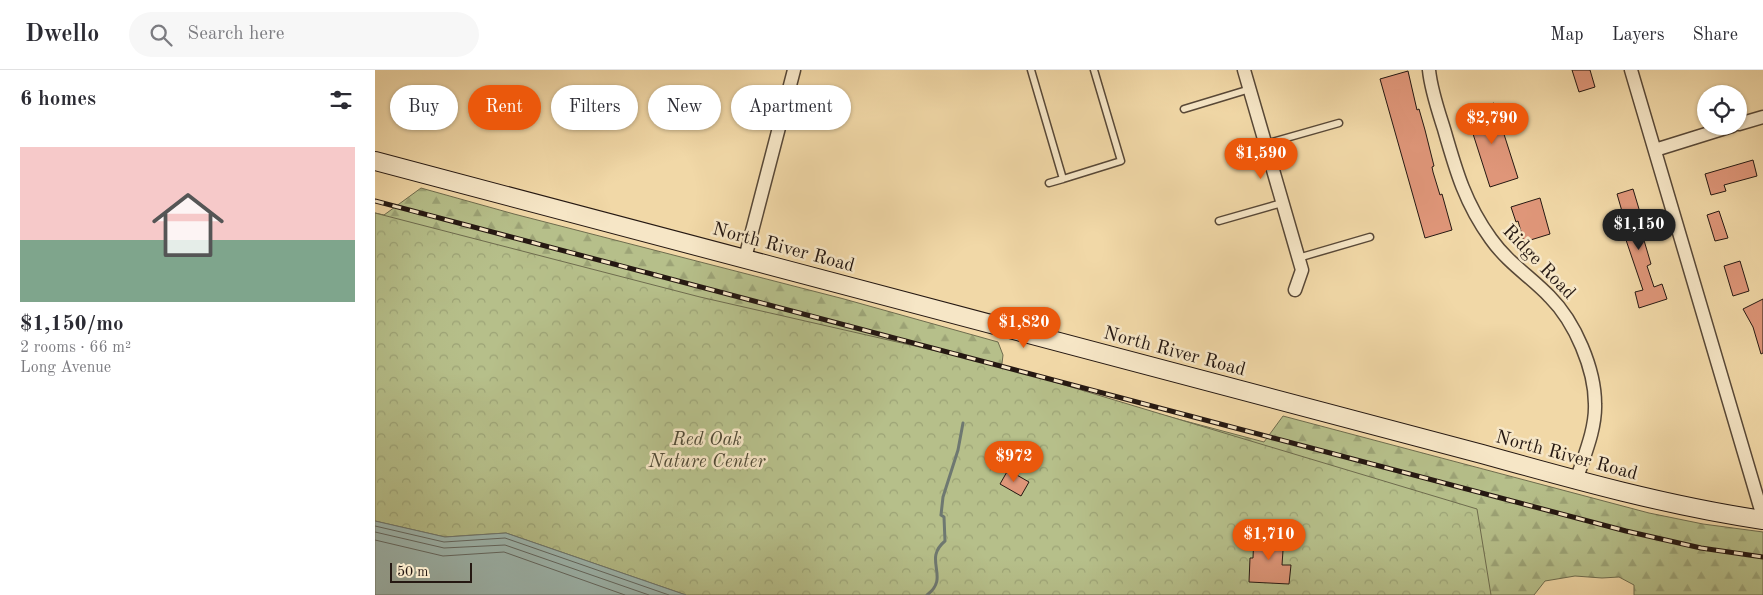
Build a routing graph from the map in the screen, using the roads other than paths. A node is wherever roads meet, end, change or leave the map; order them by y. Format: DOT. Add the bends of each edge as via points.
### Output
graph roads {
  1 [pos="794,70"];
  2 [pos="1031,70"];
  3 [pos="1094,70"];
  4 [pos="1244,70"];
  5 [pos="1429,70"];
  6 [pos="1631,70"];
  7 [pos="1250,89"];
  8 [pos="1184,109"];
  9 [pos="1763,117"];
  10 [pos="1747,122"];
  11 [pos="1339,123"];
  12 [pos="1703,135"];
  13 [pos="1265,144"];
  14 [pos="1655,150"];
  15 [pos="375,161"];
  16 [pos="1063,179"];
  17 [pos="1049,183"];
  18 [pos="1283,203"];
  19 [pos="1219,220"];
  20 [pos="1370,237"];
  21 [pos="745,258"];
  22 [pos="1298,258"];
  23 [pos="1295,290"];
  24 [pos="1577,480"];
  25 [pos="1763,519"];
  1 -- 21 [label="street"];
  2 -- 16 [label="lane"];
  3 -- 16 [label="lane" via="1121,161"];
  4 -- 7 [label="street"];
  5 -- 24 [label="street, Ridge Road" via="1455,167 1476,217 1508,261 1561,308 1584,354 1595,404"];
  6 -- 14 [label="street"];
  7 -- 8 [label="lane"];
  7 -- 13 [label="street"];
  9 -- 10 [label="street"];
  11 -- 13 [label="lane"];
  12 -- 14 [label="street"];
  13 -- 18 [label="street"];
  14 -- 25 [label="street"];
  15 -- 21 [label="main road, North River Road"];
  16 -- 17 [label="lane"];
  18 -- 19 [label="lane"];
  18 -- 22 [label="street"];
  20 -- 22 [label="lane"];
  21 -- 24 [label="main road, North River Road"];
  22 -- 23 [label="street" via="1302,270"];
  24 -- 25 [label="main road, North River Road" via="1682,506"];
}
